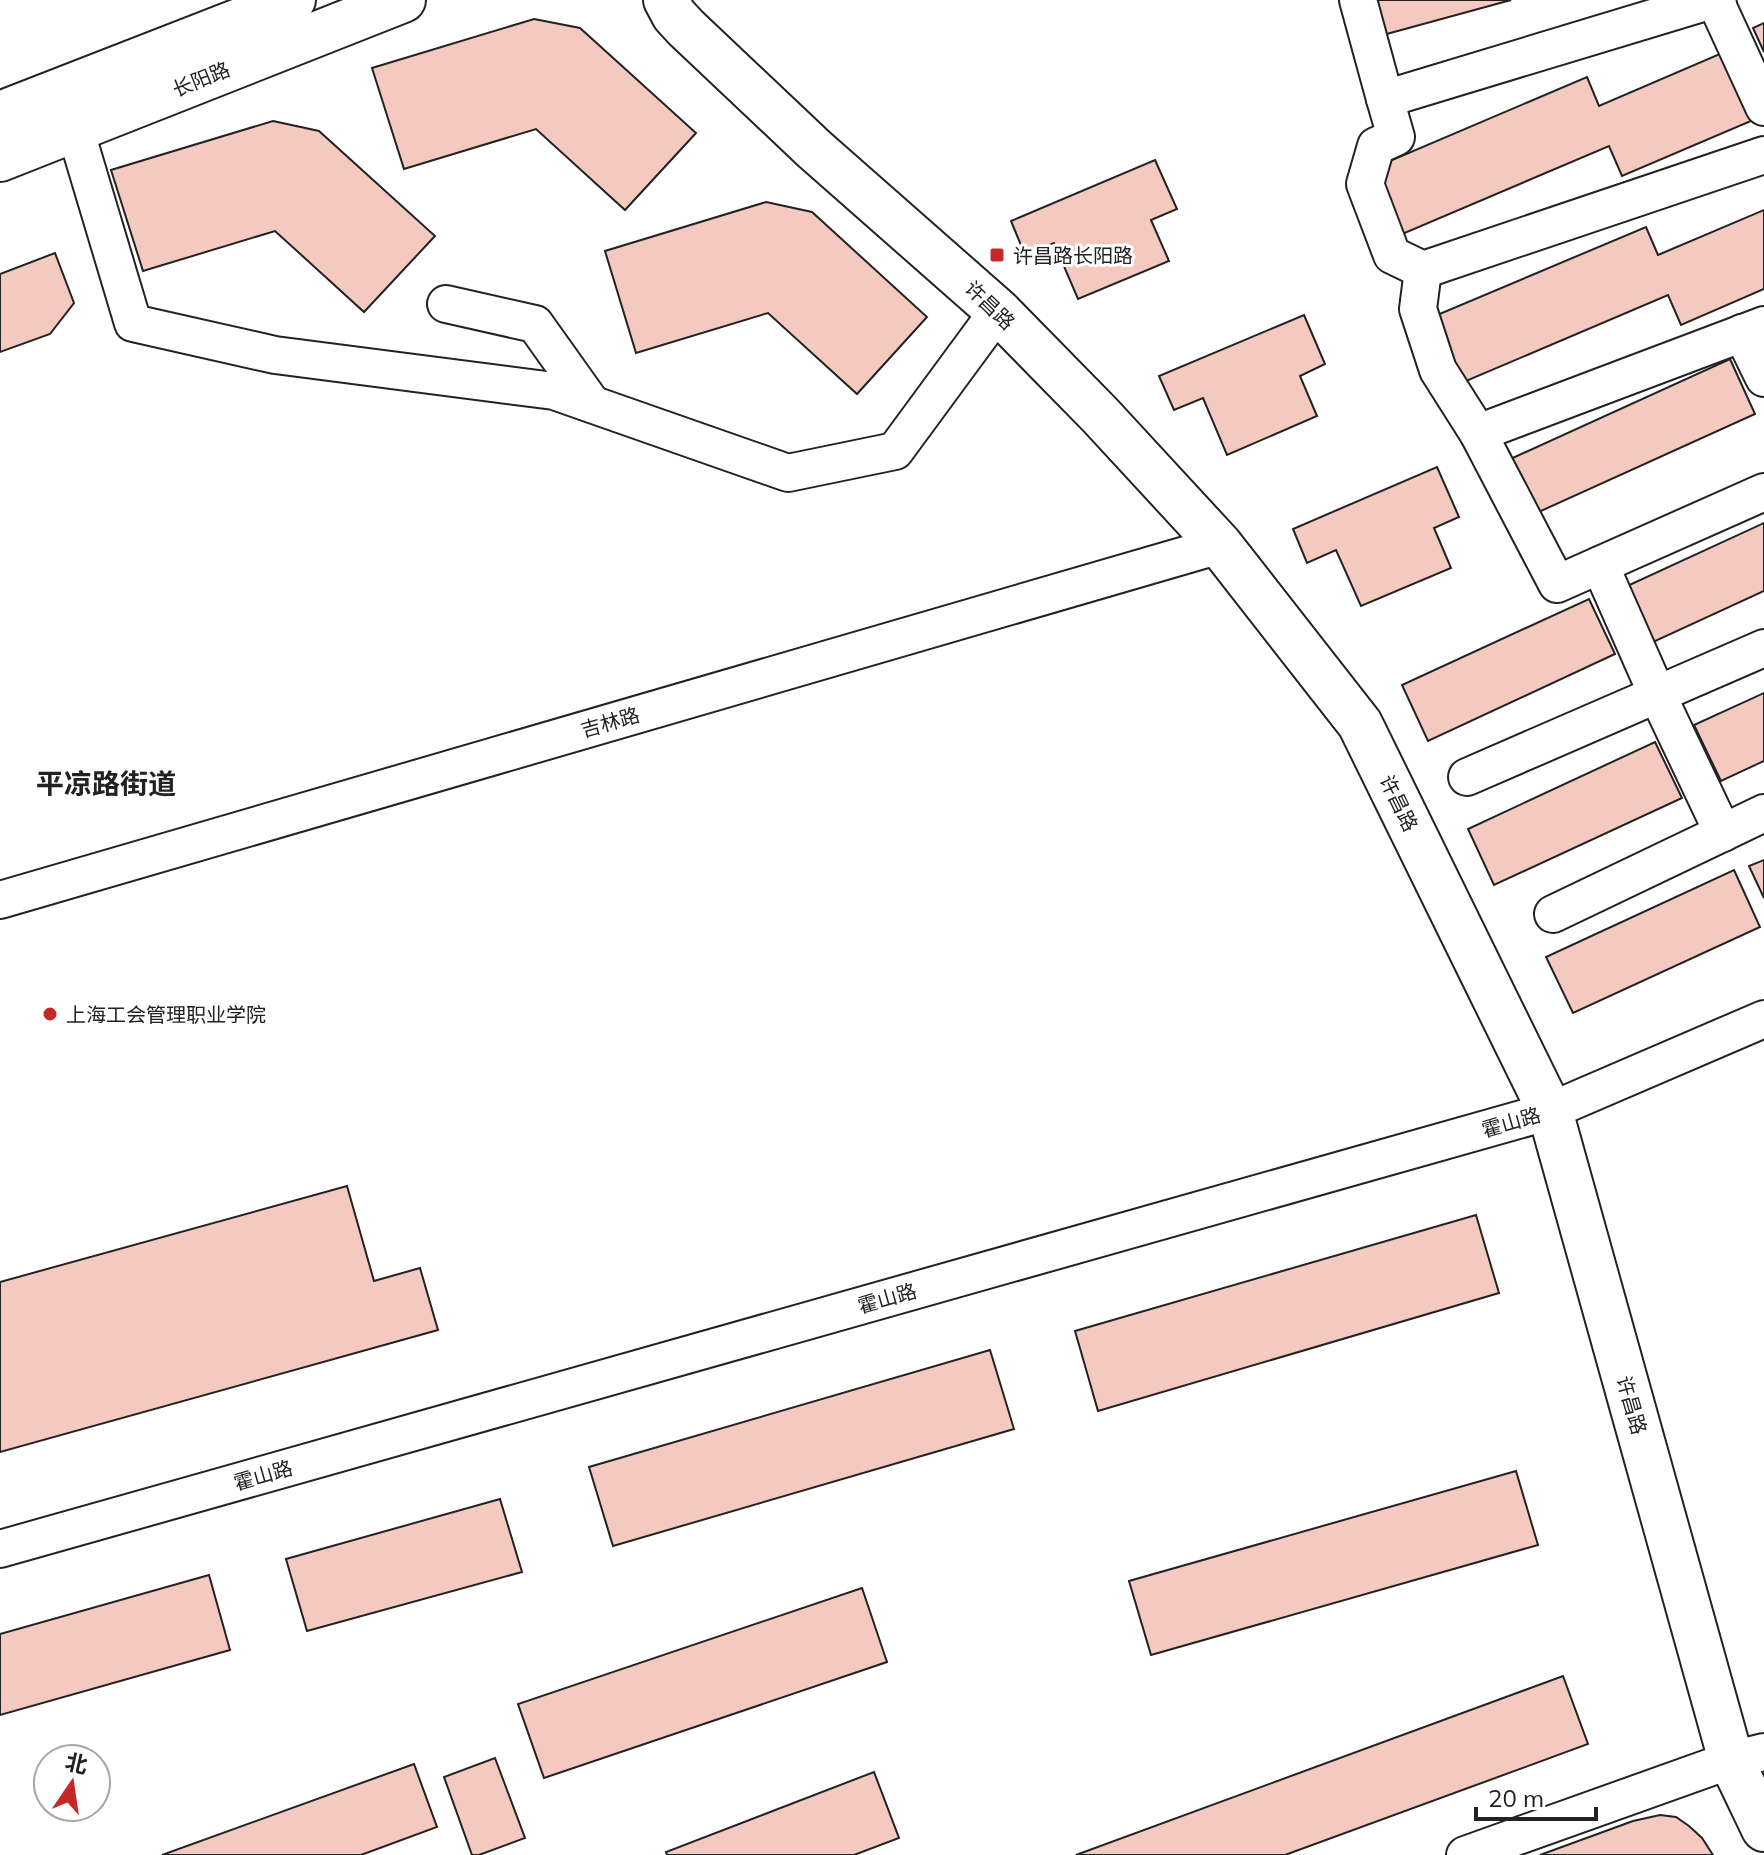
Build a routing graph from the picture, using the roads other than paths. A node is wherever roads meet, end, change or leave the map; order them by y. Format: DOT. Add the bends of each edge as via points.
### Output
graph roads {
  1 [pos="293,0"];
  2 [pos="403,0"];
  3 [pos="666,0"];
  4 [pos="1358,0"];
  5 [pos="1714,0"];
  6 [pos="1385,99"];
  7 [pos="1764,107"];
  8 [pos="0,114"];
  9 [pos="75,129"];
  10 [pos="1764,155"];
  11 [pos="0,159"];
  12 [pos="1423,270"];
  13 [pos="446,304"];
  14 [pos="998,311"];
  15 [pos="1753,329"];
  16 [pos="1764,378"];
  17 [pos="592,404"];
  18 [pos="1478,433"];
  19 [pos="1764,492"];
  20 [pos="1220,545"];
  21 [pos="1600,565"];
  22 [pos="1764,648"];
  23 [pos="1657,694"];
  24 [pos="1467,777"];
  25 [pos="1764,813"];
  26 [pos="1723,833"];
  27 [pos="0,900"];
  28 [pos="1553,914"];
  29 [pos="1764,1019"];
  30 [pos="1550,1111"];
  31 [pos="0,1549"];
  32 [pos="1748,1756"];
  33 [pos="1764,1829"];
  34 [pos="1465,1855"];
  1 -- 8 [label="street, 长阳路"];
  2 -- 9 [label="street, 长阳路"];
  3 -- 14 [label="street, 许昌路" via="686,28 814,149"];
  4 -- 6 [label="street"];
  5 -- 6 [label="street"];
  5 -- 7 [label="street"];
  6 -- 12 [label="street" via="1396,137 1376,146 1365,184 1392,255"];
  9 -- 11 [label="street, 长阳路"];
  9 -- 17 [label="street" via="133,323 275,355 554,391"];
  10 -- 12 [label="street"];
  12 -- 18 [label="street" via="1418,309 1438,370"];
  13 -- 17 [label="street" via="535,324"];
  14 -- 17 [label="street" via="895,451 788,473"];
  14 -- 20 [label="street, 许昌路"];
  15 -- 16 [label="street"];
  15 -- 18 [label="street"];
  18 -- 21 [label="street" via="1557,584"];
  19 -- 21 [label="street"];
  20 -- 27 [label="street, 吉林路"];
  20 -- 30 [label="street, 许昌路" via="1360,724"];
  21 -- 23 [label="street"];
  22 -- 23 [label="street"];
  23 -- 24 [label="street"];
  23 -- 26 [label="street"];
  25 -- 26 [label="street"];
  26 -- 28 [label="street"];
  29 -- 30 [label="street, 霍山路"];
  30 -- 31 [label="street, 霍山路"];
  30 -- 32 [label="street, 许昌路"];
  32 -- 33 [label="street, 许昌路"];
  32 -- 34 [label="street"];
}
